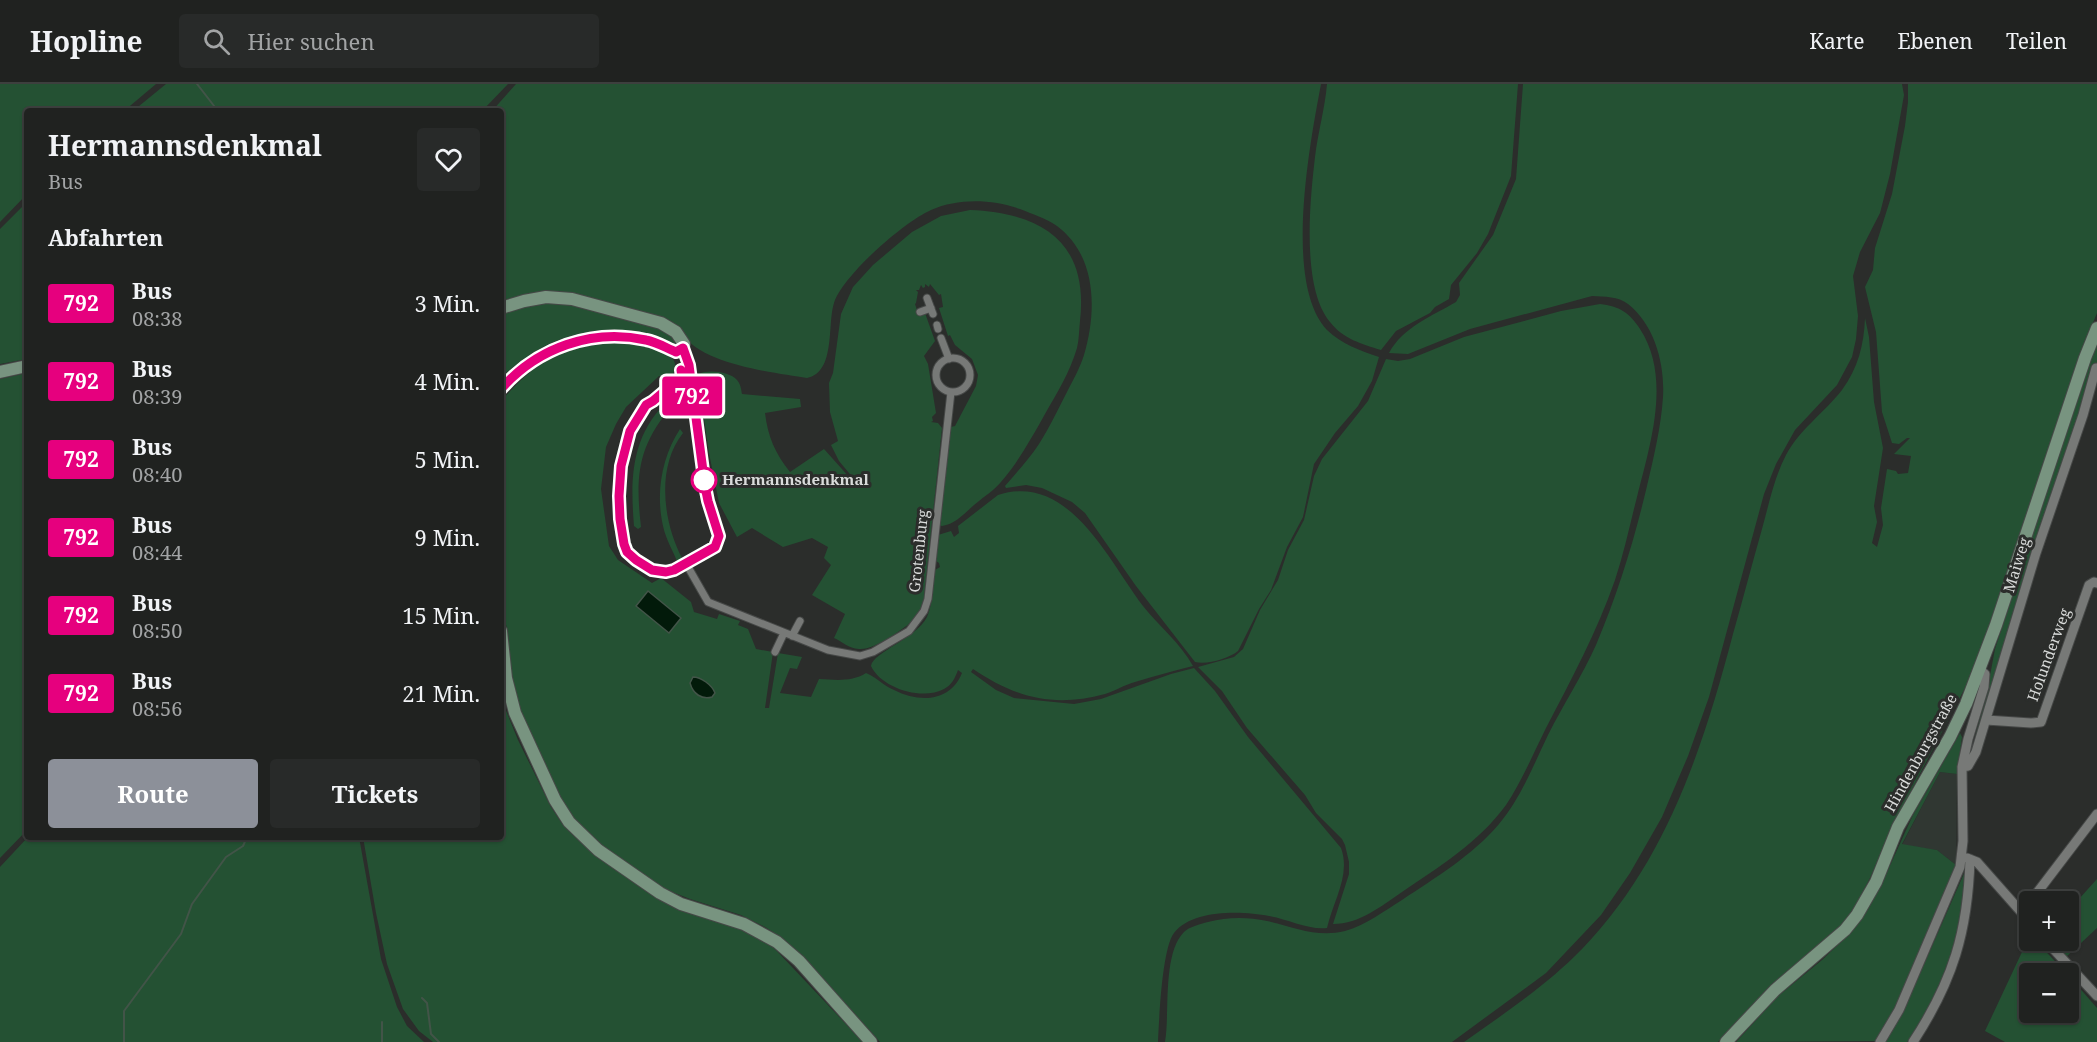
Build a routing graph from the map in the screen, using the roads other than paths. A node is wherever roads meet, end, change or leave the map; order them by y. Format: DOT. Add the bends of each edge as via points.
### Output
graph roads {
  1 [pos="927,298"];
  2 [pos="504,307"];
  3 [pos="920,312"];
  4 [pos="937,325"];
  5 [pos="2097,328"];
  6 [pos="949,359"];
  7 [pos="24,367"];
  8 [pos="2096,368"];
  9 [pos="0,372"];
  10 [pos="504,386"];
  11 [pos="951,392"];
  12 [pos="688,567"];
  13 [pos="2095,583"];
  14 [pos="800,621"];
  15 [pos="788,634"];
  16 [pos="776,652"];
  17 [pos="504,659"];
  18 [pos="1980,670"];
  19 [pos="1986,720"];
  20 [pos="1962,767"];
  21 [pos="2097,814"];
  22 [pos="1966,858"];
  23 [pos="2038,891"];
  24 [pos="2019,911"];
  25 [pos="2055,951"];
  26 [pos="2097,996"];
  27 [pos="871,1042"];
  28 [pos="1726,1042"];
  29 [pos="1880,1042"];
  30 [pos="1913,1042"];
  1 -- 4 [label="street"];
  2 -- 10 [label="main road" via="546,297 572,299 669,326 682,339 683,348 676,352 648,340 624,337 578,342 539,357"];
  3 -- 4 [label="street"];
  4 -- 6 [label="street"];
  5 -- 18 [label="main road, Hindenburgstraße"];
  6 -- 11 [label="street" via="936,375"];
  6 -- 11 [label="street" via="960,360 968,367 970,377 961,390"];
  7 -- 9 [label="main road"];
  8 -- 19 [label="street, Maiweg"];
  11 -- 15 [label="street, Grotenburg" via="930,599 922,619 865,659"];
  12 -- 15 [label="street, Grotenburg" via="708,602"];
  13 -- 19 [label="street, Holunderweg" via="2089,585 2041,722"];
  14 -- 15 [label="street"];
  15 -- 16 [label="street"];
  17 -- 27 [label="main road" via="515,713 555,800 575,829 598,850 671,900 744,924 777,942 799,961"];
  18 -- 20 [label="street" via="1985,674 1984,687"];
  18 -- 28 [label="main road, Hindenburgstraße" via="1950,737 1898,827 1876,882 1857,915 1775,990"];
  19 -- 20 [label="street, Maiweg" via="1971,761"];
  20 -- 22 [label="street"];
  21 -- 23 [label="street"];
  22 -- 24 [label="street" via="1977,862"];
  22 -- 29 [label="street" via="1899,1010"];
  22 -- 30 [label="street" via="1966,916 1954,963 1928,1020"];
  25 -- 26 [label="street"];
}
